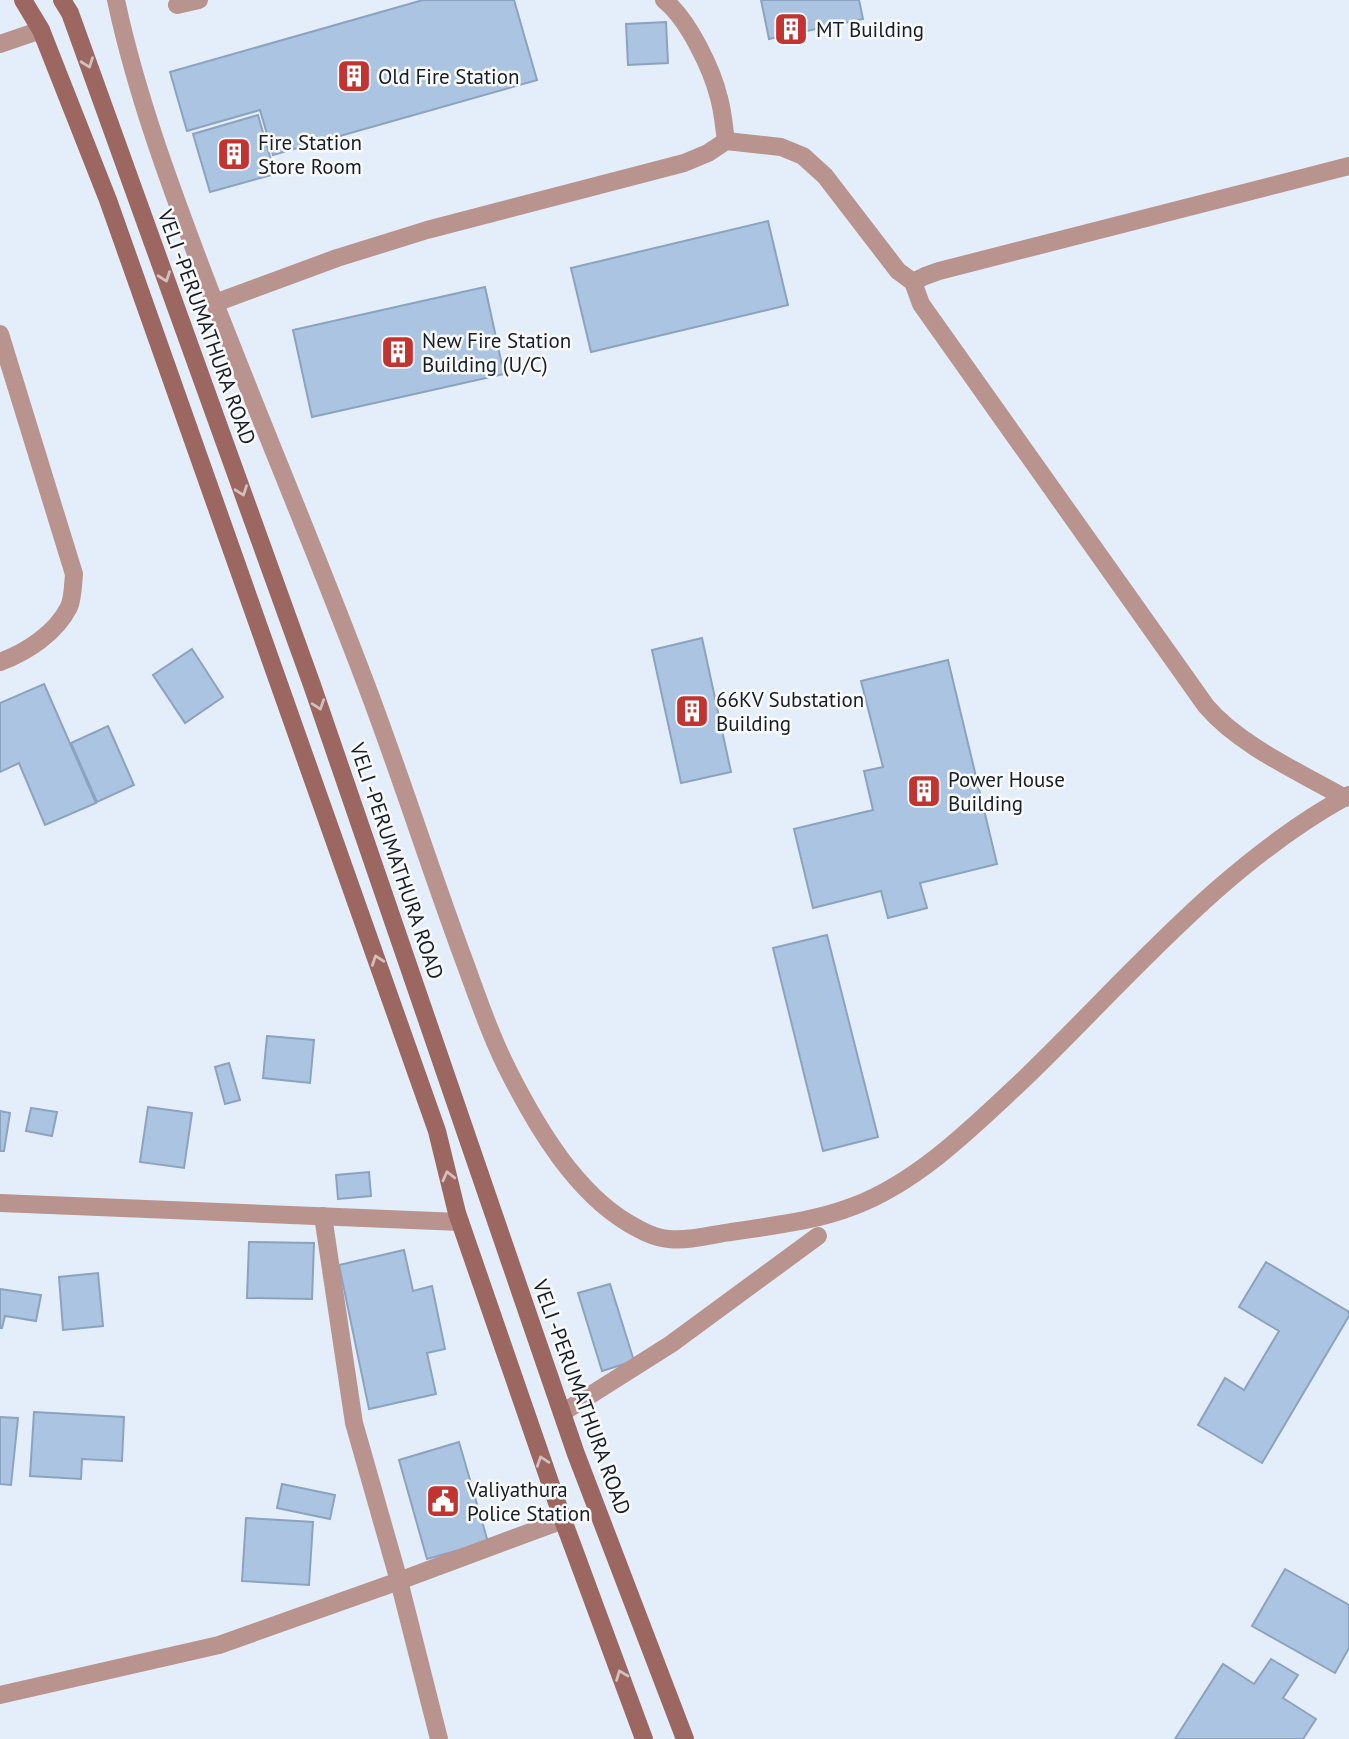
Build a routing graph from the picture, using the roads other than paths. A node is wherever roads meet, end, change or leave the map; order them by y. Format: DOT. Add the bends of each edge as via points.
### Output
graph roads {
  1 [pos="23,0"];
  2 [pos="62,0"];
  3 [pos="116,0"];
  4 [pos="199,0"];
  5 [pos="664,0"];
  6 [pos="177,5"];
  7 [pos="41,30"];
  8 [pos="0,44"];
  9 [pos="726,141"];
  10 [pos="1349,166"];
  11 [pos="914,282"];
  12 [pos="215,303"];
  13 [pos="0,334"];
  14 [pos="0,662"];
  15 [pos="1347,797"];
  16 [pos="0,1203"];
  17 [pos="323,1216"];
  18 [pos="460,1222"];
  19 [pos="818,1236"];
  20 [pos="562,1413"];
  21 [pos="562,1520"];
  22 [pos="399,1581"];
  23 [pos="0,1695"];
  24 [pos="439,1739"];
  25 [pos="645,1739"];
  26 [pos="685,1739"];
  1 -- 7 [label="main road"];
  2 -- 20 [label="main road, VELI -PERUMATHURA ROAD, one-way" via="312,685"];
  3 -- 12 [label="street" via="138,85"];
  4 -- 6 [label="street"];
  5 -- 9 [label="street" via="685,24 712,75"];
  7 -- 8 [label="street"];
  18 -- 7 [label="main road, one-way" via="437,1132 113,213"];
  9 -- 11 [label="street" via="781,147 803,156 825,176 898,271"];
  9 -- 12 [label="street" via="684,163 427,230"];
  10 -- 11 [label="street" via="939,271"];
  11 -- 15 [label="street" via="921,304 1206,706 1234,733"];
  12 -- 15 [label="street" via="366,682 507,1070 573,1173 612,1212 648,1234 667,1240 812,1219 883,1193 976,1123 1170,933 1249,863 1287,832"];
  13 -- 14 [label="street" via="74,574 70,606 50,633"];
  16 -- 17 [label="street"];
  17 -- 18 [label="street"];
  17 -- 22 [label="street" via="354,1423"];
  21 -- 18 [label="main road, one-way"];
  19 -- 20 [label="street" via="671,1344"];
  20 -- 26 [label="main road, VELI -PERUMATHURA ROAD"];
  21 -- 22 [label="street"];
  25 -- 21 [label="main road, one-way"];
  22 -- 23 [label="street" via="219,1644"];
  22 -- 24 [label="street"];
}
